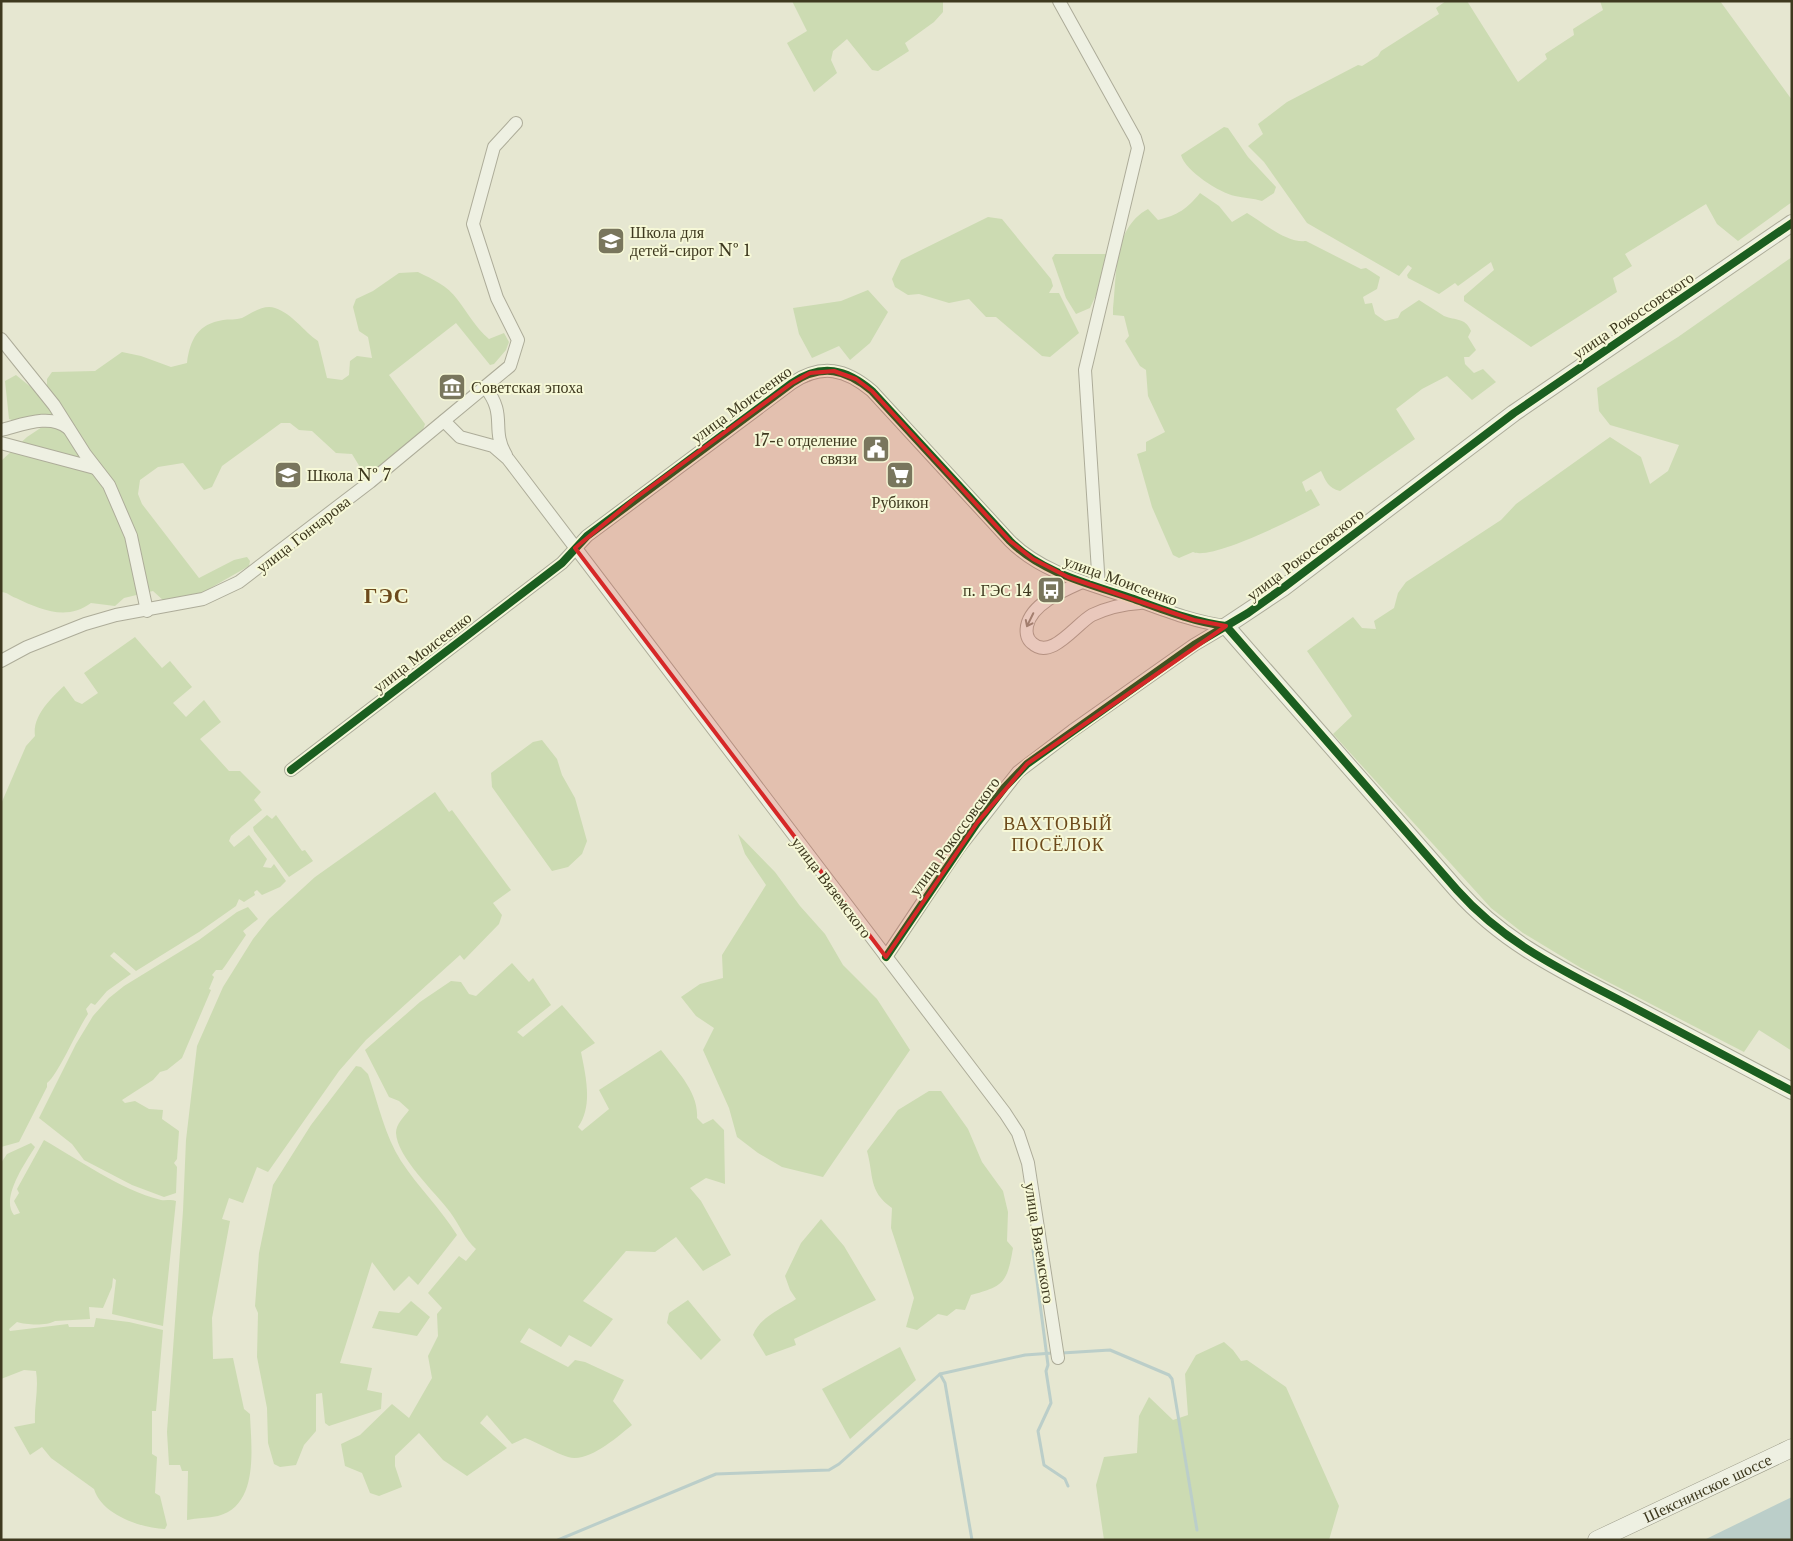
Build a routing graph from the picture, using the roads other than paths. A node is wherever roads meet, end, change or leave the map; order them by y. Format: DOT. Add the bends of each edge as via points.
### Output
graph roads {
  1 [pos="1059,1"];
  2 [pos="516,123"];
  3 [pos="1792,223"];
  4 [pos="1,339"];
  5 [pos="485,387"];
  6 [pos="444,421"];
  7 [pos="499,422"];
  8 [pos="1,430"];
  9 [pos="70,430"];
  10 [pos="476,441"];
  11 [pos="1,443"];
  12 [pos="508,459"];
  13 [pos="97,468"];
  14 [pos="575,548"];
  15 [pos="1082,582"];
  16 [pos="1099,588"];
  17 [pos="1142,602"];
  18 [pos="147,611"];
  19 [pos="1226,626"];
  20 [pos="1,661"];
  21 [pos="292,770"];
  22 [pos="886,957"];
  23 [pos="1792,1091"];
  24 [pos="1058,1358"];
  25 [pos="1792,1448"];
  26 [pos="1597,1540"];
  1 -- 16 [label="street" via="1138,148 1085,370"];
  2 -- 5 [label="street, улица Гончарова" via="494,147 473,224 497,298 518,340 510,366"];
  3 -- 19 [label="street, улица Рокоссовского" via="1514,413 1283,588"];
  4 -- 9 [label="street"];
  5 -- 6 [label="street, улица Гончарова"];
  5 -- 7 [label="street" via="497,404"];
  6 -- 10 [label="street" via="460,437"];
  6 -- 18 [label="street, улица Гончарова" via="239,582 203,599"];
  7 -- 10 [label="street" via="490,436"];
  7 -- 12 [label="street" via="499,440"];
  8 -- 9 [label="street" via="49,420"];
  9 -- 13 [label="street"];
  10 -- 12 [label="street" via="494,446"];
  11 -- 13 [label="street"];
  12 -- 14 [label="street, улица Вяземского"];
  13 -- 18 [label="street" via="109,485 131,536"];
  14 -- 15 [label="street, улица Моисеенко" via="633,500 792,383 810,373 834,371 856,379 872,391 1017,548 1042,565"];
  14 -- 21 [label="street, улица Моисеенко" via="562,563"];
  14 -- 22 [label="street, улица Вяземского"];
  15 -- 16 [label="street, улица Моисеенко"];
  15 -- 17 [label="street, one-way" via="1046,603 1029,618 1027,635 1033,644 1042,648 1052,647 1092,615"];
  16 -- 17 [label="street, улица Моисеенко"];
  17 -- 19 [label="street, улица Моисеенко" via="1194,620"];
  18 -- 20 [label="street, улица Гончарова" via="85,624"];
  19 -- 22 [label="street, улица Рокоссовского" via="1088,719 1018,772 963,843"];
  19 -- 23 [label="street" via="1461,895 1491,925 1580,979"];
  22 -- 24 [label="street, улица Вяземского" via="998,1102 1018,1133 1030,1176"];
  25 -- 26 [label="main road, Шекснинское шоссе"];
}
